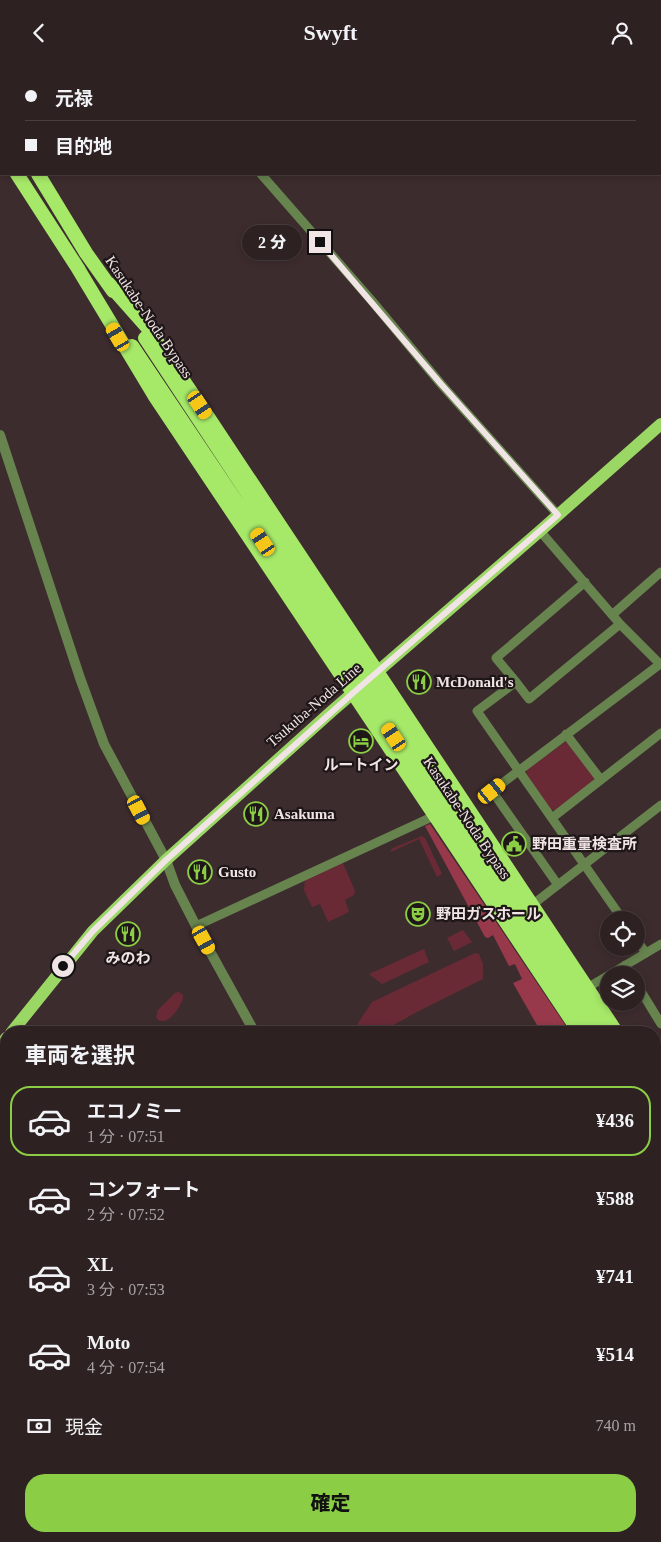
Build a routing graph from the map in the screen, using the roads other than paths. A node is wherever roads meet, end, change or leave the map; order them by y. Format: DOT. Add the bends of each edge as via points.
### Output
graph roads {
  1 [pos="18,175"];
  2 [pos="39,175"];
  3 [pos="262,175"];
  4 [pos="74,262"];
  5 [pos="108,283"];
  6 [pos="661,424"];
  7 [pos="0,435"];
  8 [pos="558,515"];
  9 [pos="540,531"];
  10 [pos="661,572"];
  11 [pos="585,582"];
  12 [pos="612,615"];
  13 [pos="620,624"];
  14 [pos="660,664"];
  15 [pos="378,671"];
  16 [pos="516,682"];
  17 [pos="353,693"];
  18 [pos="661,733"];
  19 [pos="566,734"];
  20 [pos="518,771"];
  21 [pos="601,780"];
  22 [pos="661,805"];
  23 [pos="436,815"];
  24 [pos="552,818"];
  25 [pos="166,860"];
  26 [pos="584,864"];
  27 [pos="558,885"];
  28 [pos="532,905"];
  29 [pos="617,911"];
  30 [pos="196,926"];
  31 [pos="661,944"];
  32 [pos="646,953"];
  33 [pos="625,965"];
  34 [pos="587,988"];
  35 [pos="645,998"];
  36 [pos="661,1024"];
  37 [pos="17,1026"];
  38 [pos="251,1026"];
  39 [pos="590,1026"];
  40 [pos="591,1026"];
  41 [pos="591,1026"];
  42 [pos="612,1026"];
  1 -- 4 [label="highway, Kasukabe-Noda Bypass"];
  2 -- 5 [label="highway, Kasukabe-Noda Bypass"];
  3 -- 8 [label="street"];
  4 -- 17 [label="highway" via="154,395"];
  4 -- 40 [label="highway, Kasukabe-Noda Bypass, bridge"];
  5 -- 15 [label="highway" via="147,327"];
  5 -- 41 [label="highway, Kasukabe-Noda Bypass, bridge" via="366,674"];
  6 -- 8 [label="main road, Tsukuba-Noda Line"];
  7 -- 25 [label="street" via="91,711 104,744"];
  8 -- 9 [label="main road, Tsukuba-Noda Line"];
  9 -- 11 [label="street"];
  9 -- 15 [label="main road, Tsukuba-Noda Line"];
  10 -- 12 [label="street"];
  11 -- 12 [label="street"];
  11 -- 16 [label="street" via="496,658"];
  12 -- 13 [label="street"];
  13 -- 14 [label="street"];
  13 -- 16 [label="street" via="530,699"];
  14 -- 19 [label="street"];
  15 -- 17 [label="main road, Tsukuba-Noda Line"];
  15 -- 28 [label="highway"];
  16 -- 20 [label="street" via="478,711"];
  17 -- 23 [label="highway"];
  17 -- 25 [label="main road, Tsukuba-Noda Line"];
  18 -- 21 [label="street"];
  19 -- 20 [label="street"];
  19 -- 21 [label="street"];
  20 -- 24 [label="street"];
  20 -- 27 [label="street" via="492,791"];
  21 -- 24 [label="street"];
  22 -- 26 [label="street"];
  23 -- 30 [label="street"];
  23 -- 39 [label="highway"];
  24 -- 26 [label="street"];
  25 -- 30 [label="street"];
  25 -- 37 [label="main road, Tsukuba-Noda Line" via="93,931"];
  26 -- 27 [label="street"];
  26 -- 29 [label="street"];
  27 -- 28 [label="street"];
  28 -- 34 [label="highway"];
  30 -- 38 [label="street"];
  31 -- 32 [label="street"];
  32 -- 33 [label="street"];
  33 -- 34 [label="street"];
  34 -- 42 [label="highway"];
  35 -- 36 [label="street"];
}
